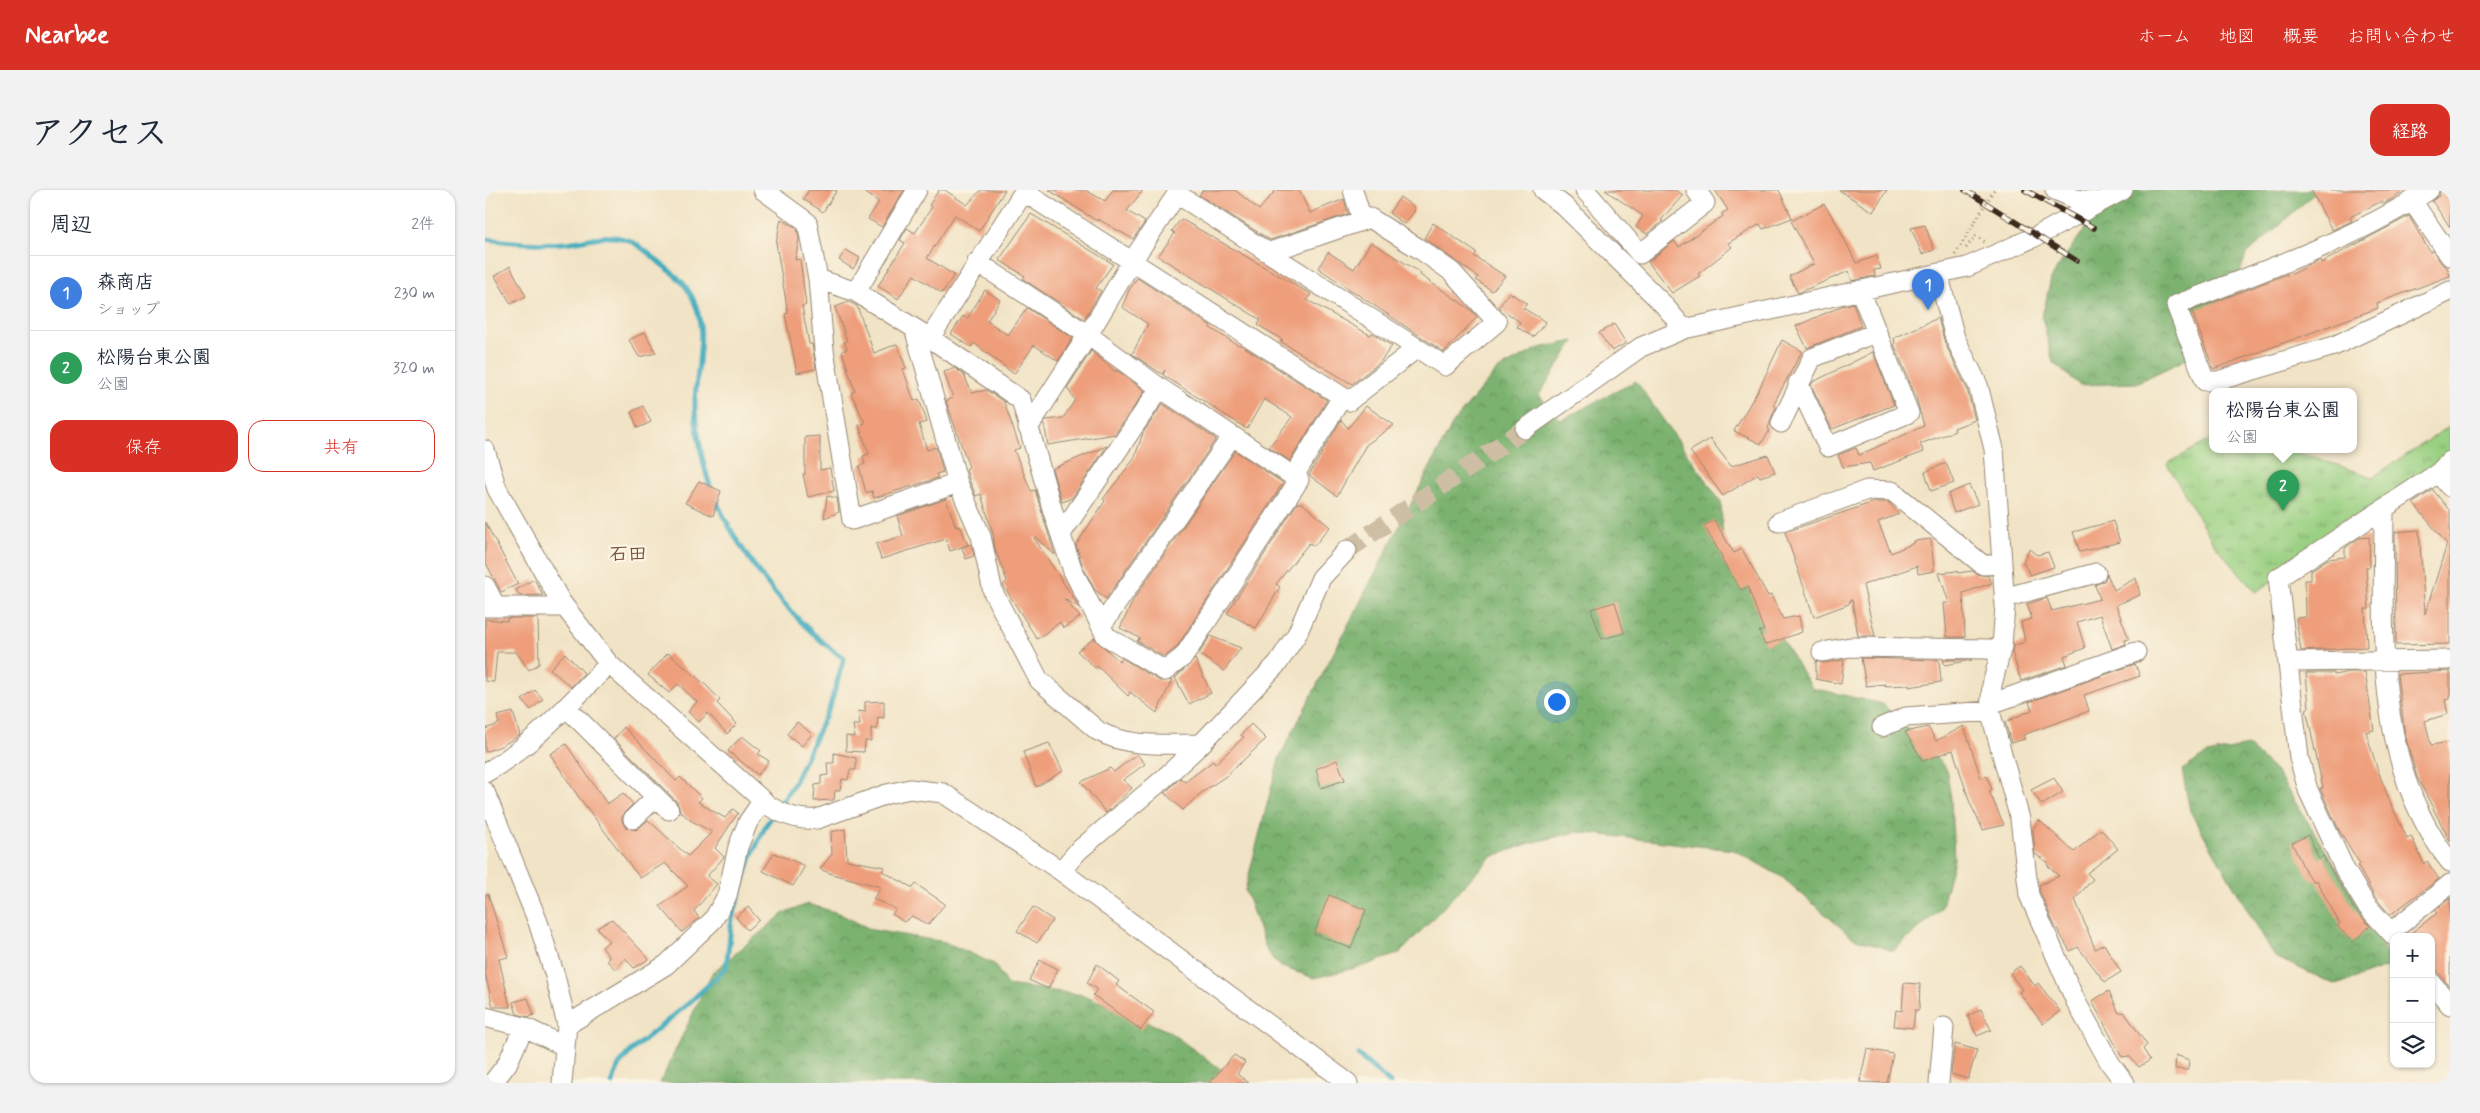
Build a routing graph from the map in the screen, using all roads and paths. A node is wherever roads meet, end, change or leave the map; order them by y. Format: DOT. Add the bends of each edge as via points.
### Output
graph roads {
  1 [pos="763,190"];
  2 [pos="916,190"];
  3 [pos="1353,190"];
  4 [pos="1543,190"];
  5 [pos="1585,190"];
  6 [pos="1696,190"];
  7 [pos="1994,190"];
  8 [pos="2055,190"];
  9 [pos="2123,190"];
  10 [pos="2429,190"];
  11 [pos="1024,191"];
  12 [pos="2412,201"];
  13 [pos="2100,202"];
  14 [pos="1362,220"];
  15 [pos="1975,236"];
  16 [pos="1988,244"];
  17 [pos="1270,252"];
  18 [pos="1955,255"];
  19 [pos="2450,256"];
  20 [pos="1132,261"];
  21 [pos="977,262"];
  22 [pos="1938,273"];
  23 [pos="818,279"];
  24 [pos="1860,290"];
  25 [pos="2450,291"];
  26 [pos="855,292"];
  27 [pos="914,328"];
  28 [pos="1685,329"];
  29 [pos="1875,333"];
  30 [pos="1089,335"];
  31 [pos="930,338"];
  32 [pos="1417,348"];
  33 [pos="1798,383"];
  34 [pos="1160,388"];
  35 [pos="1342,397"];
  36 [pos="1781,423"];
  37 [pos="1028,428"];
  38 [pos="1525,429"];
  39 [pos="1232,436"];
  40 [pos="485,450"];
  41 [pos="2444,467"];
  42 [pos="1294,476"];
  43 [pos="958,483"];
  44 [pos="2450,487"];
  45 [pos="491,488"];
  46 [pos="2384,508"];
  47 [pos="1779,522"];
  48 [pos="1061,534"];
  49 [pos="1347,550"];
  50 [pos="2002,564"];
  51 [pos="2096,573"];
  52 [pos="485,586"];
  53 [pos="2004,598"];
  54 [pos="491,607"];
  55 [pos="565,607"];
  56 [pos="1099,622"];
  57 [pos="1822,652"];
  58 [pos="2000,652"];
  59 [pos="2136,652"];
  60 [pos="2450,660"];
  61 [pos="2384,661"];
  62 [pos="2289,662"];
  63 [pos="609,664"];
  64 [pos="1990,705"];
  65 [pos="566,707"];
  66 [pos="1882,727"];
  67 [pos="1201,744"];
  68 [pos="485,773"];
  69 [pos="485,792"];
  70 [pos="771,807"];
  71 [pos="633,819"];
  72 [pos="2450,862"];
  73 [pos="1061,871"];
  74 [pos="2450,884"];
  75 [pos="2392,933"];
  76 [pos="2394,933"];
  77 [pos="2435,987"];
  78 [pos="2450,1004"];
  79 [pos="485,1017"];
  80 [pos="567,1025"];
  81 [pos="524,1027"];
  82 [pos="1944,1027"];
  83 [pos="564,1046"];
  84 [pos="494,1081"];
  85 [pos="562,1083"];
  86 [pos="1348,1083"];
  87 [pos="1939,1083"];
  88 [pos="2125,1083"];
  1 -- 23 [label="street" via="807,222"];
  2 -- 26 [label="street"];
  3 -- 14 [label="street"];
  4 -- 28 [label="street" via="1563,205"];
  5 -- 6 [label="street" via="1640,254 1705,203"];
  7 -- 18 [label="path, bridge"];
  8 -- 13 [label="street" via="2077,199"];
  9 -- 13 [label="street"];
  10 -- 12 [label="street"];
  11 -- 20 [label="street"];
  11 -- 21 [label="street"];
  12 -- 19 [label="street"];
  12 -- 25 [label="street" via="2327,245 2176,304 2205,382 2334,346"];
  13 -- 22 [label="street" via="2006,251 1967,267"];
  14 -- 17 [label="street"];
  14 -- 32 [label="street" via="1370,218 1452,272 1497,322 1445,366"];
  15 -- 16 [label="path"];
  17 -- 20 [label="street" via="1177,194"];
  17 -- 32 [label="street"];
  20 -- 30 [label="street"];
  20 -- 35 [label="street"];
  21 -- 30 [label="street"];
  21 -- 31 [label="street"];
  22 -- 24 [label="street"];
  22 -- 50 [label="street" via="1955,338 1978,385 1994,449"];
  23 -- 26 [label="street"];
  23 -- 43 [label="street" via="824,350 852,520"];
  24 -- 28 [label="street"];
  24 -- 29 [label="street"];
  26 -- 27 [label="street"];
  27 -- 31 [label="street"];
  27 -- 43 [label="street"];
  28 -- 38 [label="street" via="1641,348"];
  29 -- 33 [label="street" via="1812,358"];
  29 -- 33 [label="street" via="1909,413 1828,447"];
  30 -- 34 [label="street"];
  30 -- 37 [label="street"];
  31 -- 37 [label="street" via="1021,400"];
  32 -- 35 [label="street" via="1349,401"];
  33 -- 36 [label="street"];
  34 -- 39 [label="street"];
  34 -- 48 [label="street"];
  35 -- 42 [label="street"];
  37 -- 48 [label="street"];
  39 -- 42 [label="street"];
  39 -- 56 [label="street" via="1106,619"];
  40 -- 45 [label="street"];
  41 -- 44 [label="street"];
  41 -- 46 [label="street"];
  42 -- 56 [label="street" via="1299,480 1184,656 1165,671 1106,636"];
  43 -- 67 [label="street" via="981,536 993,592 1039,680 1109,737 1138,743"];
  45 -- 55 [label="street"];
  46 -- 61 [label="street"];
  46 -- 62 [label="street" via="2278,578"];
  47 -- 50 [label="street" via="1867,490 1892,491 1983,565"];
  48 -- 56 [label="street" via="1073,571"];
  49 -- 67 [label="street" via="1321,578 1297,634 1278,663"];
  50 -- 53 [label="street"];
  51 -- 53 [label="street" via="2014,598"];
  52 -- 54 [label="street"];
  53 -- 58 [label="street"];
  54 -- 55 [label="street"];
  55 -- 63 [label="street"];
  57 -- 58 [label="street" via="1850,647 1988,649"];
  58 -- 64 [label="street"];
  59 -- 64 [label="street"];
  60 -- 61 [label="street"];
  61 -- 62 [label="street"];
  61 -- 72 [label="street" via="2387,701 2407,783 2422,817"];
  62 -- 75 [label="street" via="2299,758 2308,790 2345,870 2366,905"];
  63 -- 65 [label="street"];
  63 -- 70 [label="street"];
  64 -- 66 [label="street" via="1906,717"];
  64 -- 88 [label="street" via="2021,819 2029,895 2076,1002"];
  65 -- 68 [label="street" via="504,762"];
  65 -- 71 [label="street" via="662,804"];
  67 -- 73 [label="street" via="1077,851"];
  69 -- 80 [label="street" via="538,922"];
  70 -- 73 [label="street" via="807,820 887,794 910,790 943,793"];
  70 -- 80 [label="street" via="745,830 727,896 713,920 666,965"];
  73 -- 86 [label="street"];
  74 -- 76 [label="street"];
  77 -- 78 [label="street"];
  79 -- 81 [label="street"];
  80 -- 83 [label="street"];
  81 -- 83 [label="street"];
  81 -- 84 [label="street" via="507,1064"];
  82 -- 87 [label="street"];
  83 -- 85 [label="street"];
}
